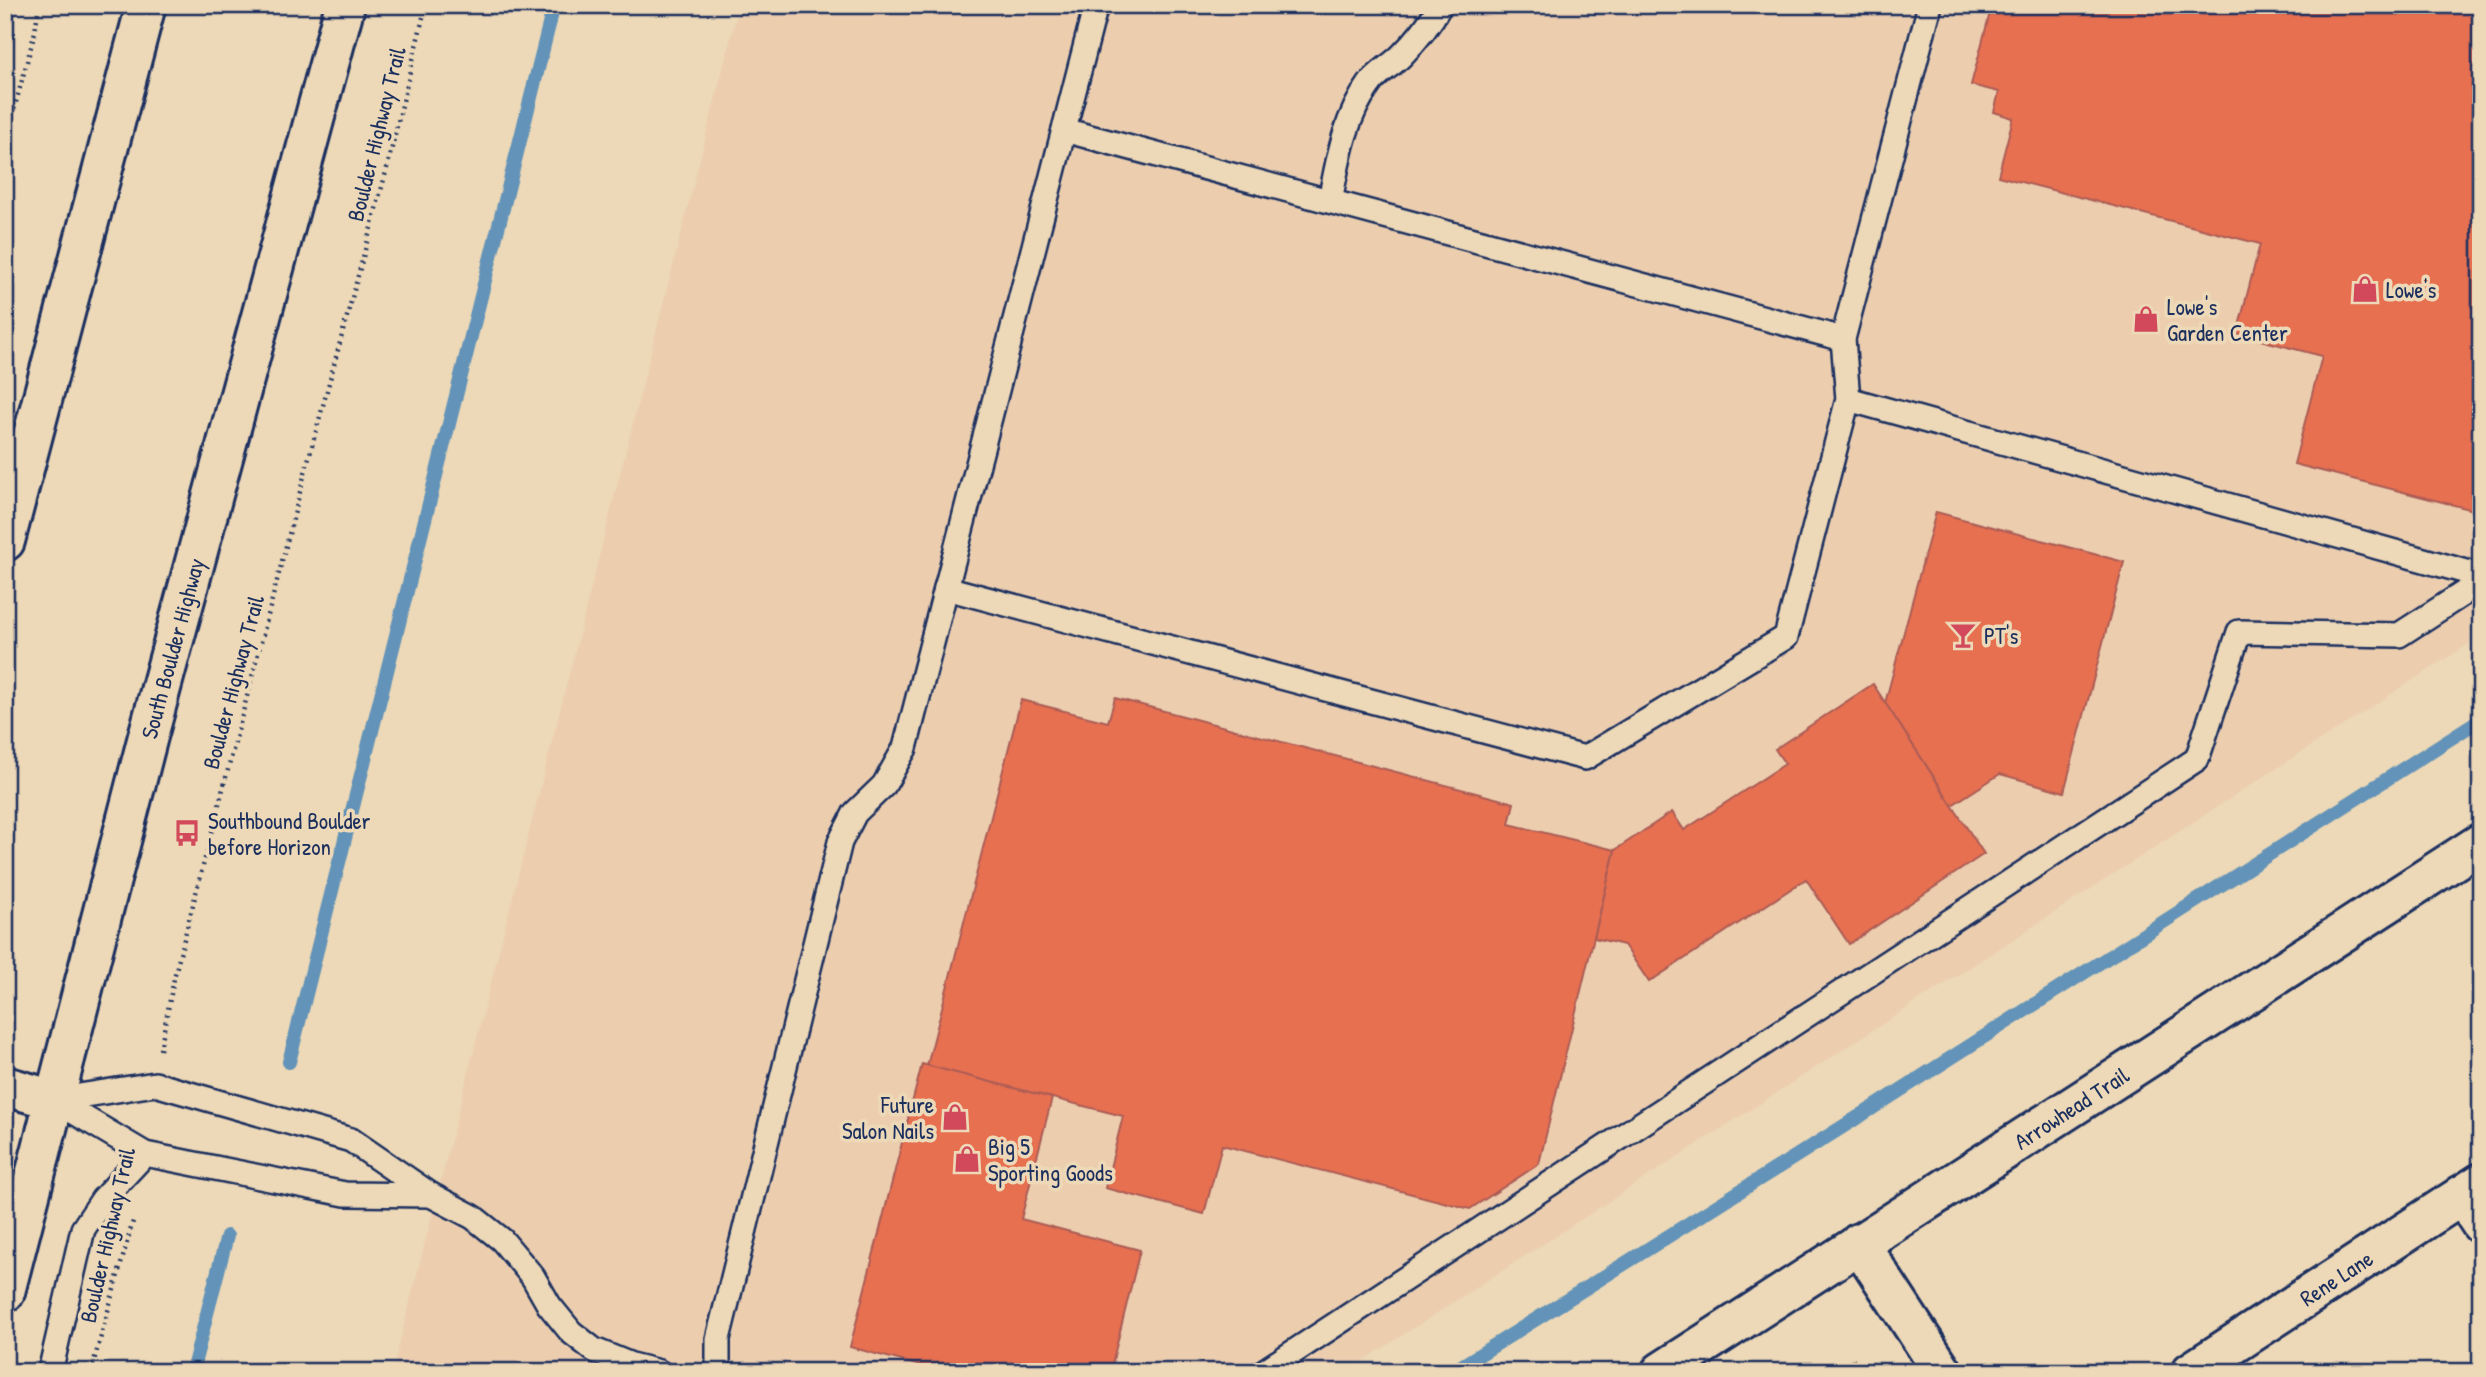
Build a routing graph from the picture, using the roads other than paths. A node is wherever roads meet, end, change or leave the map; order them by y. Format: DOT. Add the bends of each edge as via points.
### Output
graph roads {
  1 [pos="146,5"];
  2 [pos="345,5"];
  3 [pos="1096,5"];
  4 [pos="1440,5"];
  5 [pos="1930,5"];
  6 [pos="1064,130"];
  7 [pos="1330,201"];
  8 [pos="1843,339"];
  9 [pos="1848,399"];
  10 [pos="5,541"];
  11 [pos="2481,576"];
  12 [pos="2481,582"];
  13 [pos="946,588"];
  14 [pos="2481,843"];
  15 [pos="5,1086"];
  16 [pos="54,1100"];
  17 [pos="145,1154"];
  18 [pos="431,1195"];
  19 [pos="2474,1201"];
  20 [pos="1859,1242"];
  21 [pos="5,1292"];
  22 [pos="50,1372"];
  23 [pos="659,1372"];
  24 [pos="718,1372"];
  25 [pos="1263,1372"];
  26 [pos="1661,1372"];
  27 [pos="1943,1372"];
  28 [pos="2191,1372"];
  1 -- 10 [label="main road"];
  2 -- 16 [label="main road, South Boulder Highway"];
  3 -- 6 [label="lane"];
  4 -- 7 [label="lane" via="1431,22 1370,82 1354,107"];
  5 -- 8 [label="lane"];
  6 -- 7 [label="lane"];
  6 -- 13 [label="lane"];
  7 -- 8 [label="lane"];
  8 -- 9 [label="lane"];
  9 -- 11 [label="lane"];
  9 -- 13 [label="lane" via="1786,637 1585,758"];
  12 -- 25 [label="lane" via="2399,635 2239,632 2197,759"];
  13 -- 24 [label="lane" via="905,748 884,785 855,813 840,842 718,1339"];
  14 -- 20 [label="main road, Arrowhead Trail"];
  15 -- 16 [label="main road"];
  16 -- 17 [label="lane"];
  16 -- 18 [label="lane" via="155,1084 351,1140"];
  16 -- 21 [label="main road, South Boulder Highway"];
  17 -- 18 [label="lane" via="345,1194"];
  17 -- 22 [label="lane" via="103,1199 83,1229"];
  18 -- 23 [label="lane" via="473,1217 502,1240 570,1332 594,1350"];
  19 -- 28 [label="main road, Rene Lane"];
  20 -- 26 [label="main road, Arrowhead Trail"];
  20 -- 27 [label="main road"];
}
